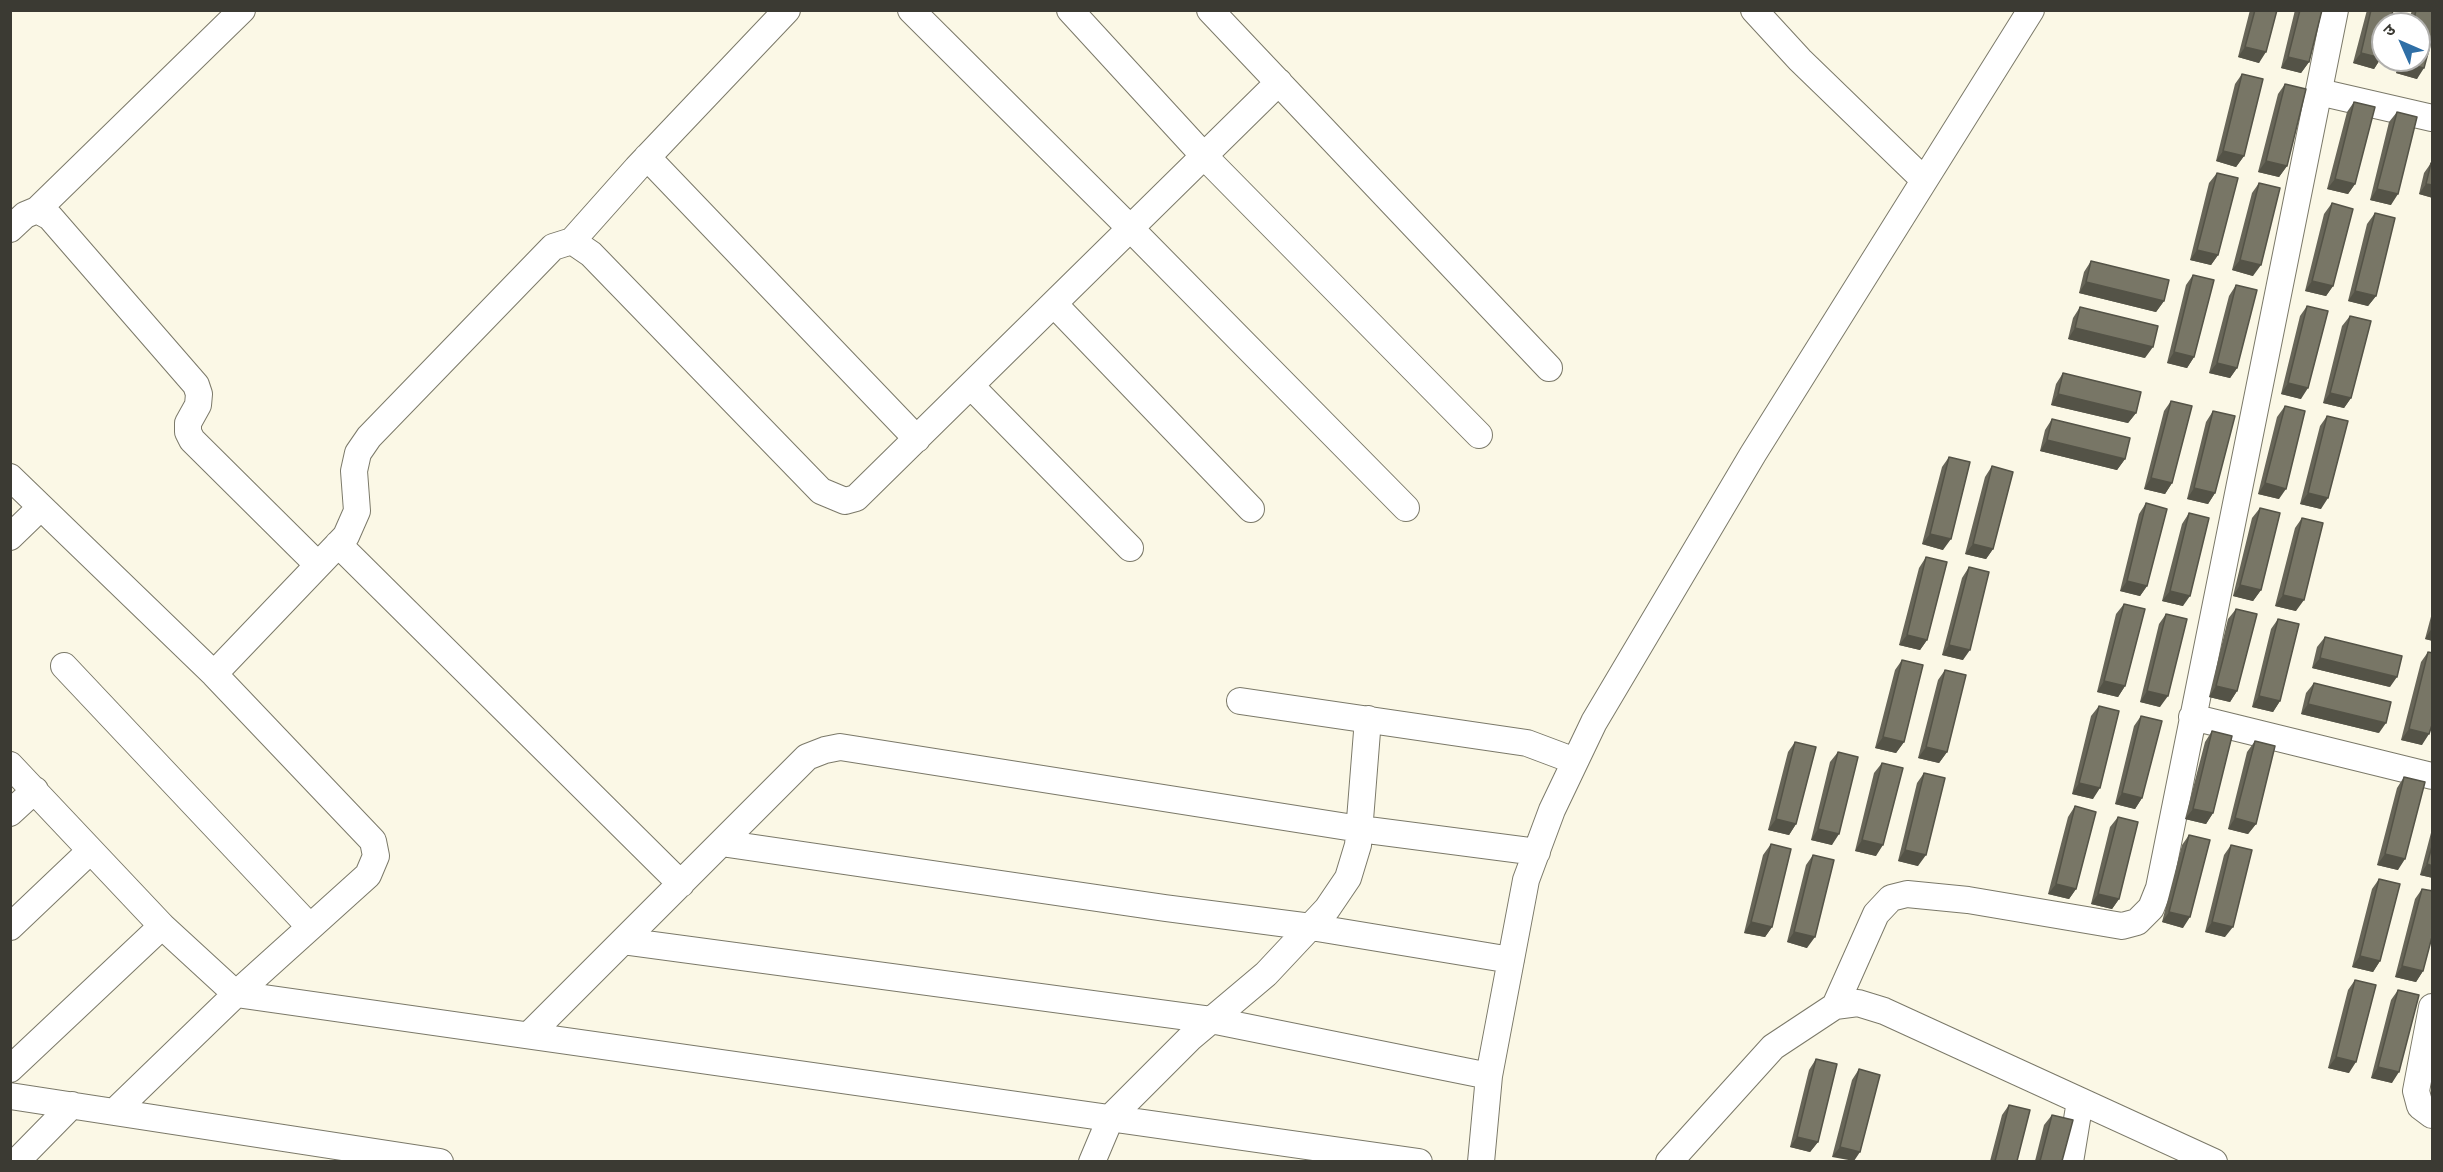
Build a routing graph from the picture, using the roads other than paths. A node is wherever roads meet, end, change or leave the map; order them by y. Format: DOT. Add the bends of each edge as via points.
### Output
graph roads {
  1 [pos="242,10"];
  2 [pos="787,10"];
  3 [pos="911,10"];
  4 [pos="1070,10"];
  5 [pos="1210,10"];
  6 [pos="1754,10"];
  7 [pos="2031,10"];
  8 [pos="2335,10"];
  9 [pos="1279,82"];
  10 [pos="2319,92"];
  11 [pos="2433,118"];
  12 [pos="1204,156"];
  13 [pos="647,157"];
  14 [pos="1924,180"];
  15 [pos="37,210"];
  16 [pos="1130,228"];
  17 [pos="10,229"];
  18 [pos="572,241"];
  19 [pos="1054,304"];
  20 [pos="1549,368"];
  21 [pos="971,386"];
  22 [pos="1479,435"];
  23 [pos="917,439"];
  24 [pos="10,477"];
  25 [pos="41,507"];
  26 [pos="1406,508"];
  27 [pos="1251,509"];
  28 [pos="10,537"];
  29 [pos="338,544"];
  30 [pos="1130,548"];
  31 [pos="318,565"];
  32 [pos="64,666"];
  33 [pos="214,674"];
  34 [pos="1240,701"];
  35 [pos="2192,717"];
  36 [pos="1368,719"];
  37 [pos="1575,761"];
  38 [pos="10,765"];
  39 [pos="2433,776"];
  40 [pos="35,790"];
  41 [pos="10,813"];
  42 [pos="1360,829"];
  43 [pos="721,843"];
  44 [pos="90,851"];
  45 [pos="1537,852"];
  46 [pos="681,884"];
  47 [pos="162,926"];
  48 [pos="10,927"];
  49 [pos="310,927"];
  50 [pos="1311,927"];
  51 [pos="623,941"];
  52 [pos="1511,960"];
  53 [pos="236,994"];
  54 [pos="1835,1006"];
  55 [pos="2433,1007"];
  56 [pos="1211,1020"];
  57 [pos="528,1035"];
  58 [pos="10,1069"];
  59 [pos="1489,1076"];
  60 [pos="10,1096"];
  61 [pos="2080,1101"];
  62 [pos="72,1105"];
  63 [pos="115,1111"];
  64 [pos="2433,1115"];
  65 [pos="1112,1117"];
  66 [pos="16,1161"];
  67 [pos="440,1161"];
  68 [pos="1092,1161"];
  69 [pos="1419,1161"];
  70 [pos="1481,1161"];
  71 [pos="1669,1161"];
  72 [pos="2070,1161"];
  73 [pos="2214,1161"];
  1 -- 15 [label="street"];
  2 -- 13 [label="street"];
  3 -- 16 [label="street"];
  4 -- 12 [label="street"];
  5 -- 9 [label="street"];
  6 -- 14 [label="street"];
  7 -- 14 [label="street"];
  8 -- 10 [label="street"];
  9 -- 12 [label="street"];
  9 -- 20 [label="street"];
  10 -- 11 [label="street"];
  10 -- 35 [label="street"];
  12 -- 16 [label="street"];
  12 -- 22 [label="street"];
  13 -- 18 [label="street"];
  13 -- 23 [label="street"];
  14 -- 37 [label="street" via="1753,454 1594,722"];
  15 -- 17 [label="street"];
  15 -- 31 [label="street" via="50,217 196,385 198,405 188,423 192,440"];
  16 -- 19 [label="street"];
  16 -- 26 [label="street"];
  18 -- 23 [label="street" via="591,254 821,491 834,499 856,498"];
  18 -- 29 [label="street" via="553,247 369,437 358,453 354,471 357,511"];
  19 -- 21 [label="street"];
  19 -- 27 [label="street"];
  21 -- 23 [label="street"];
  21 -- 30 [label="street"];
  24 -- 25 [label="street"];
  25 -- 28 [label="street"];
  25 -- 33 [label="street"];
  29 -- 31 [label="street"];
  29 -- 46 [label="street"];
  31 -- 33 [label="street"];
  32 -- 49 [label="street"];
  33 -- 49 [label="street" via="373,841 376,856 368,875"];
  34 -- 36 [label="street"];
  35 -- 39 [label="street"];
  35 -- 54 [label="street" via="2159,888 2151,908 2137,922 2122,926 1907,894 1891,898 1876,914"];
  36 -- 37 [label="street" via="1527,743"];
  36 -- 42 [label="street"];
  37 -- 45 [label="street"];
  38 -- 40 [label="street"];
  40 -- 41 [label="street"];
  40 -- 44 [label="street"];
  42 -- 43 [label="street" via="840,747 807,757"];
  42 -- 45 [label="street"];
  42 -- 50 [label="street" via="1348,878"];
  43 -- 46 [label="street"];
  43 -- 50 [label="street"];
  44 -- 47 [label="street"];
  44 -- 48 [label="street"];
  45 -- 52 [label="street" via="1526,880"];
  46 -- 51 [label="street"];
  47 -- 53 [label="street"];
  47 -- 58 [label="street"];
  49 -- 53 [label="street"];
  50 -- 52 [label="street"];
  50 -- 56 [label="street" via="1266,974"];
  51 -- 56 [label="street"];
  51 -- 57 [label="street"];
  52 -- 59 [label="street"];
  53 -- 57 [label="street"];
  53 -- 63 [label="street"];
  54 -- 61 [label="street" via="1858,1003 1884,1011"];
  54 -- 71 [label="street" via="1773,1047"];
  55 -- 64 [label="street" via="2416,1091 2420,1106"];
  56 -- 59 [label="street"];
  56 -- 65 [label="street"];
  57 -- 65 [label="street"];
  59 -- 70 [label="street"];
  60 -- 62 [label="street"];
  61 -- 72 [label="street"];
  61 -- 73 [label="street"];
  62 -- 63 [label="street"];
  62 -- 66 [label="street"];
  63 -- 67 [label="street"];
  65 -- 68 [label="street"];
  65 -- 69 [label="street"];
}
